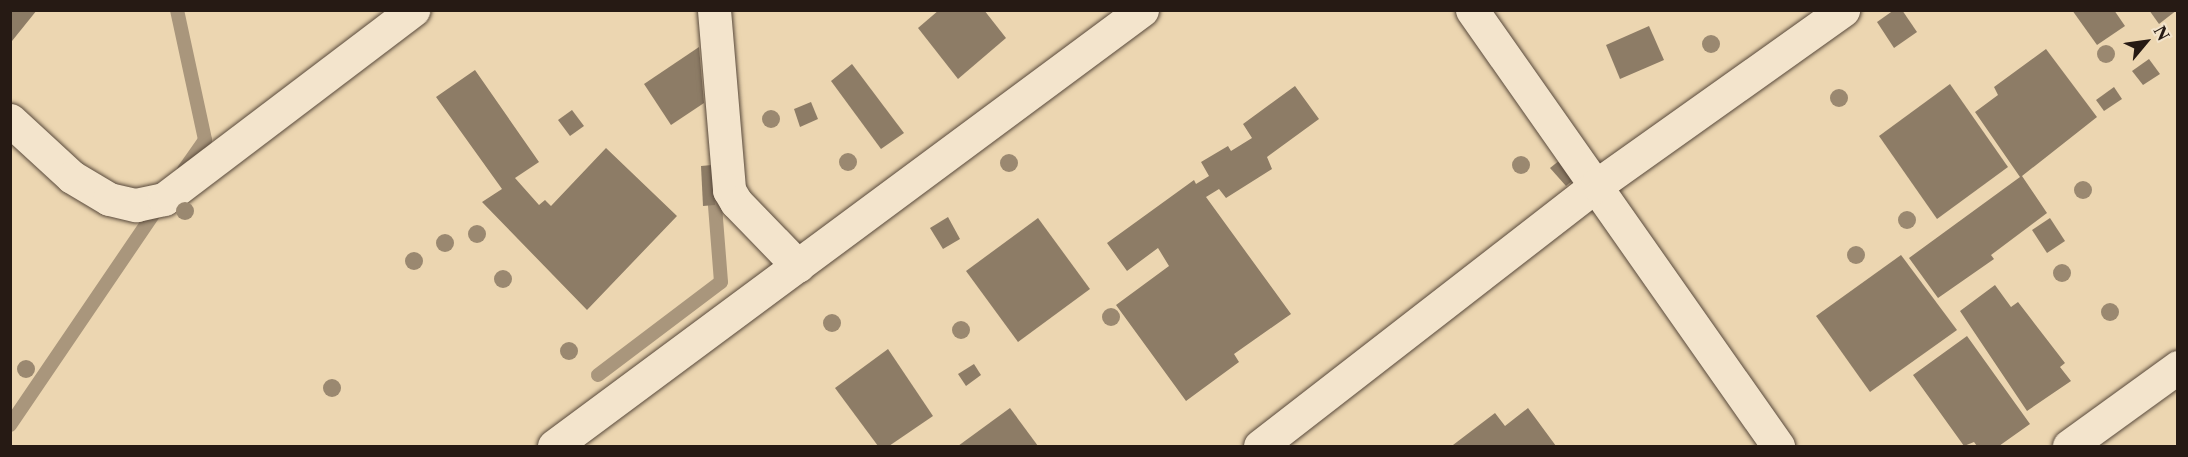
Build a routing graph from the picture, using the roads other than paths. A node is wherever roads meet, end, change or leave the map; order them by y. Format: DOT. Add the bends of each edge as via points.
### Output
graph roads {
  1 [pos="413,10"];
  2 [pos="714,10"];
  3 [pos="1142,10"];
  4 [pos="1472,10"];
  5 [pos="1844,10"];
  6 [pos="10,120"];
  7 [pos="1597,185"];
  8 [pos="798,266"];
  9 [pos="2178,367"];
  10 [pos="554,447"];
  11 [pos="1260,447"];
  12 [pos="1778,447"];
  13 [pos="2070,447"];
  1 -- 6 [label="street" via="164,199 136,205 109,199 72,177"];
  2 -- 8 [label="street" via="729,190"];
  3 -- 8 [label="street"];
  4 -- 7 [label="street"];
  5 -- 7 [label="street"];
  7 -- 11 [label="street"];
  7 -- 12 [label="street"];
  8 -- 10 [label="street"];
  9 -- 13 [label="street"];
}
